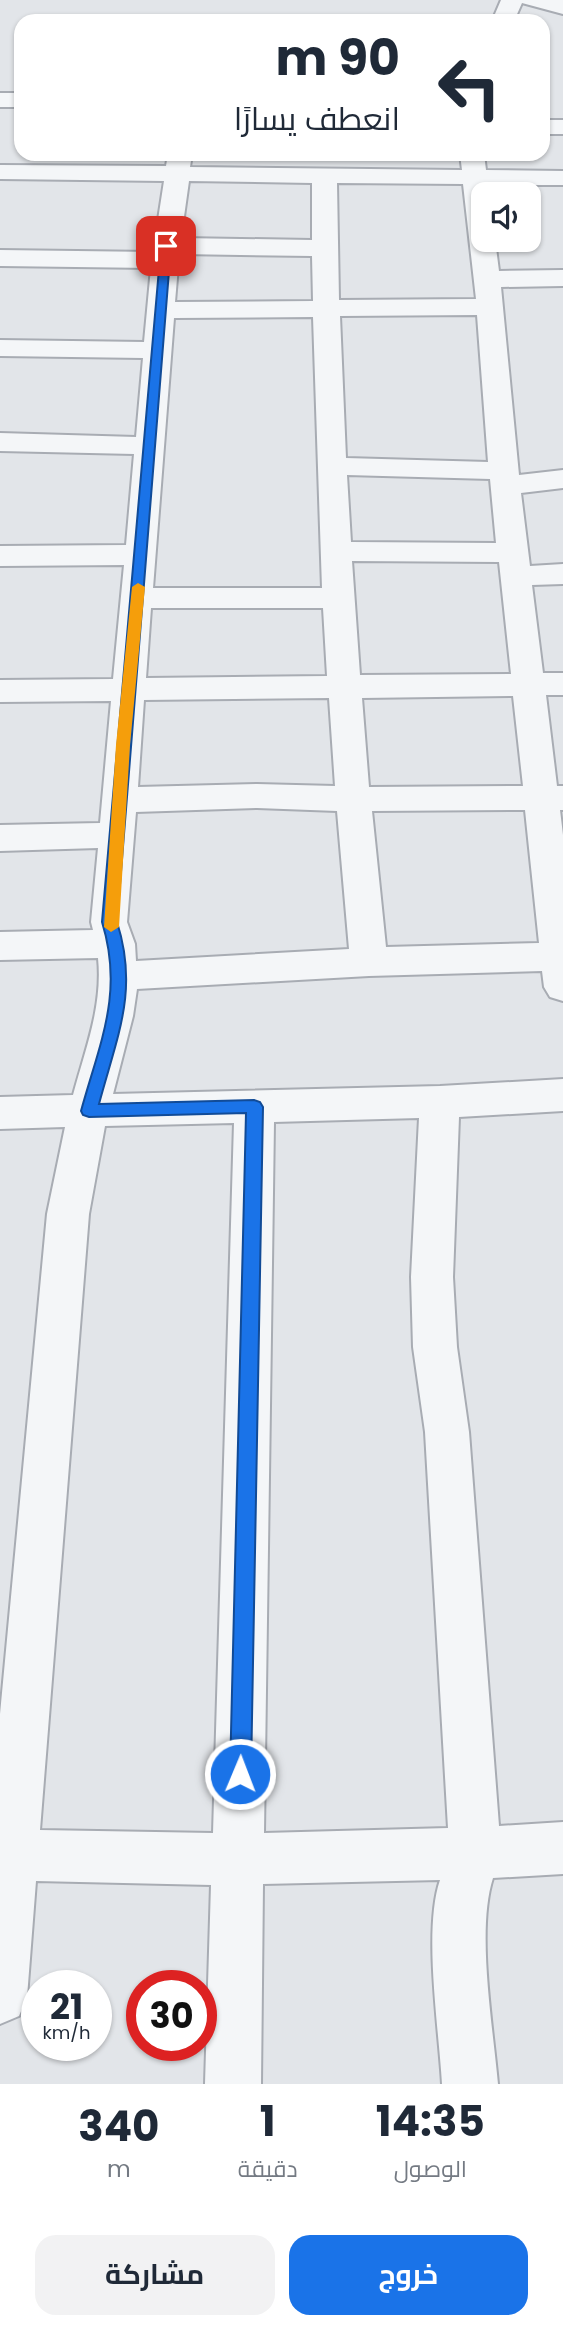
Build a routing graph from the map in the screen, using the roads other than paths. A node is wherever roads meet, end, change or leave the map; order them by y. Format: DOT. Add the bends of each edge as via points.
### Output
graph roads {
  1 [pos="531,0"];
  2 [pos="563,7"];
  3 [pos="178,165"];
  4 [pos="473,166"];
  5 [pos="338,169"];
  6 [pos="0,172"];
  7 [pos="563,178"];
  8 [pos="325,248"];
  9 [pos="165,253"];
  10 [pos="0,258"];
  11 [pos="563,278"];
  12 [pos="489,293"];
  13 [pos="161,310"];
  14 [pos="327,310"];
  15 [pos="0,348"];
  16 [pos="158,350"];
  17 [pos="0,442"];
  18 [pos="150,446"];
  19 [pos="332,466"];
  20 [pos="504,479"];
  21 [pos="563,479"];
  22 [pos="335,551"];
  23 [pos="142,555"];
  24 [pos="0,556"];
  25 [pos="514,565"];
  26 [pos="563,574"];
  27 [pos="137,598"];
  28 [pos="337,598"];
  29 [pos="563,684"];
  30 [pos="528,685"];
  31 [pos="344,687"];
  32 [pos="128,690"];
  33 [pos="0,691"];
  34 [pos="552,798"];
  35 [pos="352,799"];
  36 [pos="119,800"];
  37 [pos="117,835"];
  38 [pos="0,838"];
  39 [pos="0,946"];
  40 [pos="119,960"];
  41 [pos="369,962"];
  42 [pos="561,972"];
  43 [pos="563,1095"];
  44 [pos="440,1102"];
  45 [pos="254,1107"];
  46 [pos="89,1111"];
  47 [pos="0,1113"];
  48 [pos="563,1847"];
  49 [pos="6,1854"];
  50 [pos="475,1854"];
  51 [pos="238,1858"];
  52 [pos="0,1997"];
  53 [pos="233,2084"];
  54 [pos="470,2084"];
  1 -- 2 [label="street"];
  3 -- 5 [label="street"];
  3 -- 6 [label="street"];
  3 -- 9 [label="street"];
  4 -- 5 [label="street"];
  4 -- 7 [label="street"];
  4 -- 12 [label="street"];
  5 -- 8 [label="street"];
  8 -- 9 [label="street"];
  8 -- 14 [label="street"];
  9 -- 10 [label="street"];
  9 -- 13 [label="street"];
  11 -- 12 [label="street"];
  12 -- 14 [label="street"];
  12 -- 20 [label="street"];
  13 -- 14 [label="street"];
  13 -- 16 [label="street"];
  14 -- 19 [label="street"];
  15 -- 16 [label="street"];
  16 -- 18 [label="street"];
  17 -- 18 [label="street"];
  18 -- 23 [label="street"];
  19 -- 20 [label="street"];
  19 -- 22 [label="street"];
  20 -- 21 [label="street"];
  20 -- 25 [label="street"];
  22 -- 25 [label="street"];
  22 -- 28 [label="street"];
  23 -- 24 [label="street"];
  23 -- 27 [label="street"];
  25 -- 26 [label="street"];
  25 -- 30 [label="street"];
  27 -- 28 [label="street"];
  27 -- 32 [label="street"];
  28 -- 31 [label="street"];
  29 -- 30 [label="street"];
  30 -- 31 [label="street"];
  30 -- 34 [label="street"];
  31 -- 32 [label="street"];
  31 -- 35 [label="street"];
  32 -- 33 [label="street"];
  32 -- 36 [label="street"];
  34 -- 35 [label="street"];
  34 -- 42 [label="street"];
  35 -- 36 [label="street"];
  35 -- 41 [label="street"];
  36 -- 37 [label="street"];
  37 -- 38 [label="street"];
  37 -- 40 [label="street" via="110,922"];
  39 -- 40 [label="street"];
  40 -- 41 [label="street"];
  40 -- 46 [label="street" via="118,1003"];
  41 -- 42 [label="street"];
  43 -- 44 [label="street"];
  44 -- 45 [label="street"];
  44 -- 50 [label="street" via="432,1277 435,1347 447,1432"];
  45 -- 46 [label="street"];
  45 -- 51 [label="street"];
  46 -- 47 [label="street"];
  46 -- 49 [label="street" via="68,1214"];
  48 -- 50 [label="street"];
  49 -- 51 [label="street"];
  49 -- 52 [label="street"];
  50 -- 51 [label="street"];
  50 -- 54 [label="street" via="460,1899"];
  51 -- 53 [label="street"];
}
